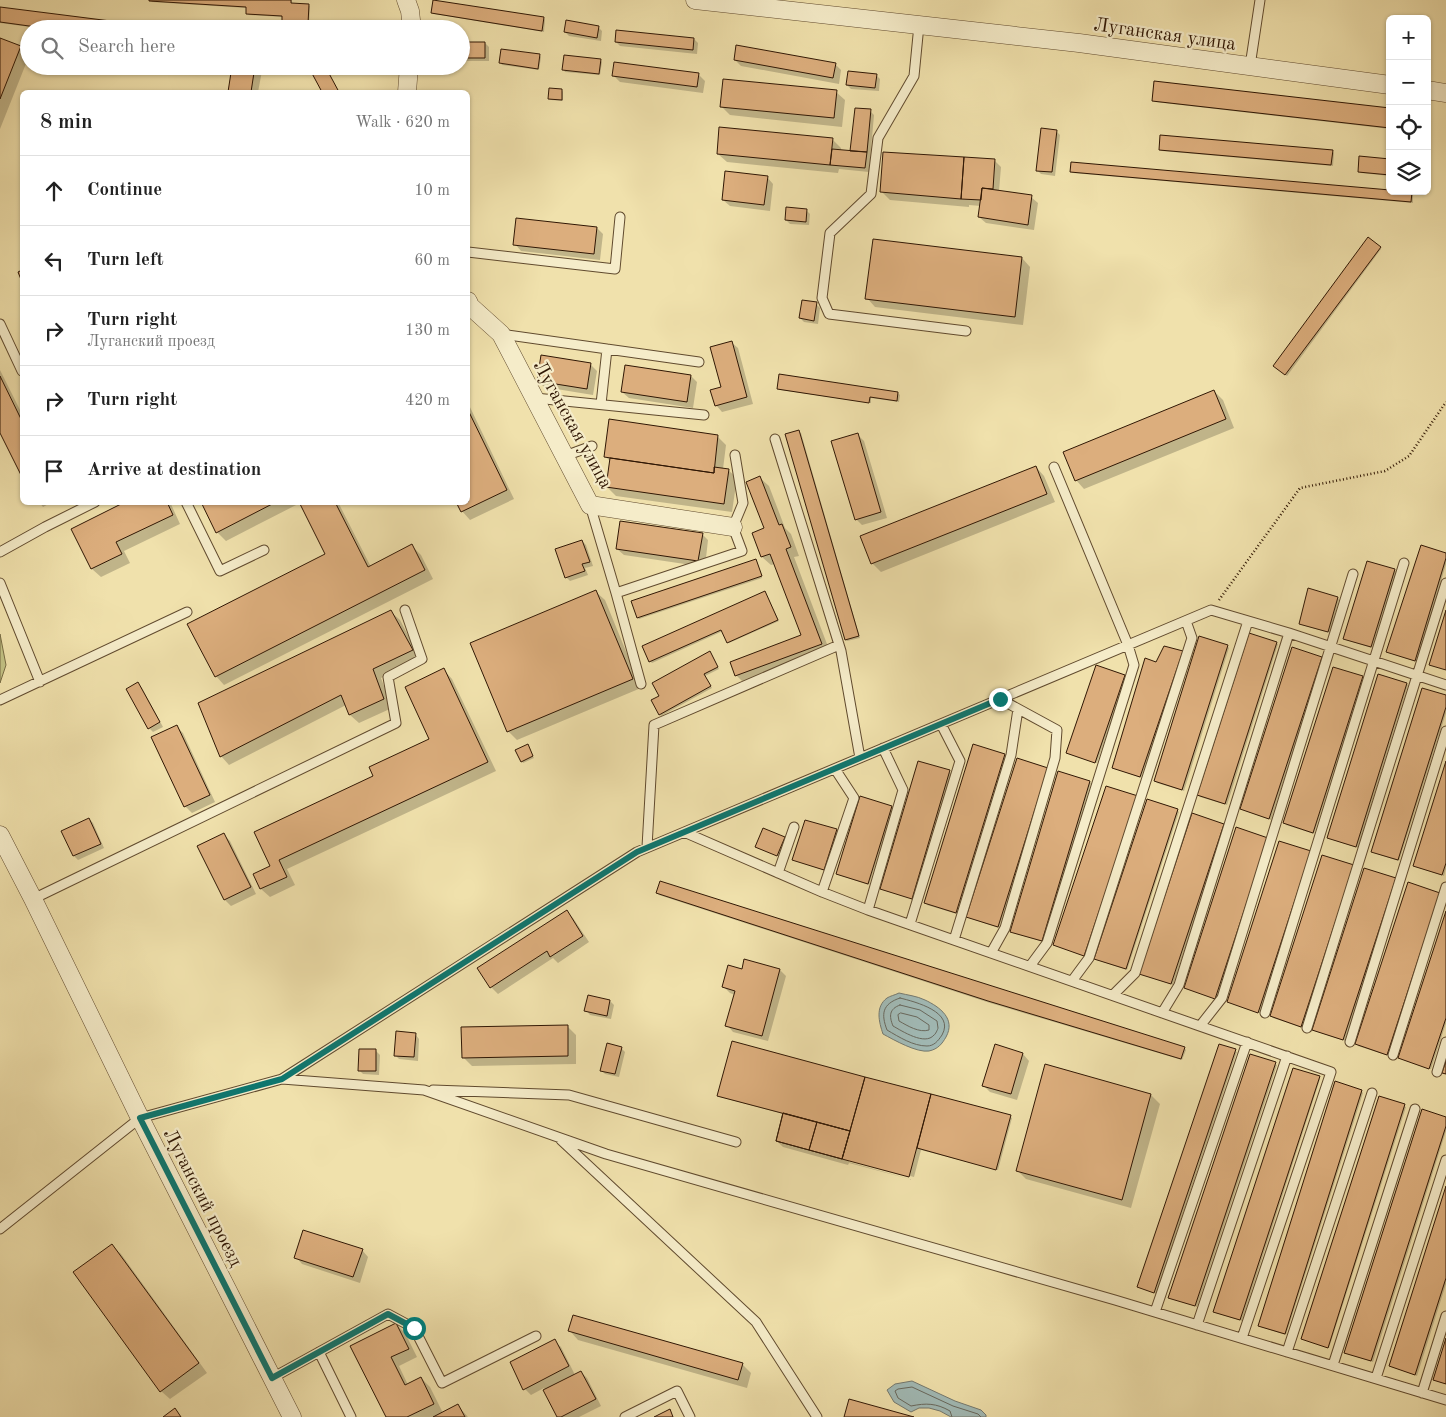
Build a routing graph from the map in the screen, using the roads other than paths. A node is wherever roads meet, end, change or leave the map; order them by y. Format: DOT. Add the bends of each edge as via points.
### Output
graph roads {
  1 [pos="406,0"];
  2 [pos="695,0"];
  3 [pos="1260,0"];
  4 [pos="411,20"];
  5 [pos="919,25"];
  6 [pos="1250,66"];
  7 [pos="409,75"];
  8 [pos="1386,84"];
  9 [pos="407,90"];
  10 [pos="1431,91"];
  11 [pos="1446,93"];
  12 [pos="620,217"];
  13 [pos="470,252"];
  14 [pos="470,306"];
  15 [pos="0,324"];
  16 [pos="966,331"];
  17 [pos="501,334"];
  18 [pos="607,349"];
  19 [pos="699,362"];
  20 [pos="20,367"];
  21 [pos="534,398"];
  22 [pos="601,404"];
  23 [pos="704,415"];
  24 [pos="775,439"];
  25 [pos="592,446"];
  26 [pos="735,455"];
  27 [pos="565,456"];
  28 [pos="1054,467"];
  29 [pos="590,504"];
  30 [pos="87,505"];
  31 [pos="187,505"];
  32 [pos="733,527"];
  33 [pos="264,550"];
  34 [pos="0,552"];
  35 [pos="1404,563"];
  36 [pos="1353,574"];
  37 [pos="0,583"];
  38 [pos="1446,583"];
  39 [pos="616,593"];
  40 [pos="405,610"];
  41 [pos="187,612"];
  42 [pos="1186,621"];
  43 [pos="1248,621"];
  44 [pos="1289,633"];
  45 [pos="839,645"];
  46 [pos="1128,645"];
  47 [pos="1331,647"];
  48 [pos="1373,661"];
  49 [pos="1417,675"];
  50 [pos="40,682"];
  51 [pos="641,684"];
  52 [pos="1446,685"];
  53 [pos="1000,699"];
  54 [pos="0,700"];
  55 [pos="1018,709"];
  56 [pos="941,724"];
  57 [pos="1446,731"];
  58 [pos="883,748"];
  59 [pos="860,758"];
  60 [pos="835,768"];
  61 [pos="794,827"];
  62 [pos="684,832"];
  63 [pos="0,835"];
  64 [pos="647,847"];
  65 [pos="778,873"];
  66 [pos="1446,886"];
  67 [pos="822,892"];
  68 [pos="33,899"];
  69 [pos="868,910"];
  70 [pos="910,924"];
  71 [pos="954,940"];
  72 [pos="991,953"];
  73 [pos="1030,966"];
  74 [pos="1072,981"];
  75 [pos="1113,995"];
  76 [pos="1162,1013"];
  77 [pos="1265,1013"];
  78 [pos="1200,1026"];
  79 [pos="1307,1028"];
  80 [pos="1247,1042"];
  81 [pos="1350,1042"];
  82 [pos="1446,1042"];
  83 [pos="1393,1055"];
  84 [pos="1287,1056"];
  85 [pos="1437,1072"];
  86 [pos="282,1079"];
  87 [pos="424,1090"];
  88 [pos="1372,1093"];
  89 [pos="1415,1109"];
  90 [pos="140,1118"];
  91 [pos="557,1136"];
  92 [pos="736,1142"];
  93 [pos="1446,1160"];
  94 [pos="0,1230"];
  95 [pos="1155,1312"];
  96 [pos="1446,1316"];
  97 [pos="1197,1325"];
  98 [pos="536,1336"];
  99 [pos="1242,1338"];
  100 [pos="319,1352"];
  101 [pos="1287,1352"];
  102 [pos="1333,1366"];
  103 [pos="272,1378"];
  104 [pos="1376,1378"];
  105 [pos="1422,1393"];
  106 [pos="1446,1400"];
  107 [pos="292,1417"];
  108 [pos="351,1417"];
  109 [pos="624,1417"];
  110 [pos="690,1417"];
  111 [pos="817,1417"];
  1 -- 4 [label="street"];
  2 -- 5 [label="street, Луганская улица"];
  3 -- 6 [label="lane"];
  5 -- 6 [label="street, Луганская улица"];
  5 -- 16 [label="lane" via="914,76 878,138 870,194 830,233 822,298 829,314"];
  6 -- 8 [label="street, Луганская улица"];
  7 -- 9 [label="street"];
  10 -- 11 [label="street"];
  12 -- 13 [label="lane" via="615,269"];
  14 -- 17 [label="street, Луганская улица"];
  15 -- 20 [label="lane"];
  17 -- 18 [label="lane"];
  17 -- 21 [label="street, Луганская улица"];
  18 -- 19 [label="lane"];
  18 -- 22 [label="lane"];
  21 -- 22 [label="lane"];
  21 -- 27 [label="street, Луганская улица"];
  22 -- 23 [label="lane"];
  24 -- 45 [label="lane"];
  25 -- 27 [label="lane"];
  26 -- 32 [label="lane" via="743,503"];
  27 -- 29 [label="street, Луганская улица"];
  28 -- 46 [label="lane"];
  29 -- 32 [label="street, Луганская улица"];
  29 -- 39 [label="lane"];
  30 -- 34 [label="lane"];
  31 -- 33 [label="lane" via="220,571"];
  32 -- 39 [label="lane" via="742,551"];
  35 -- 48 [label="lane"];
  36 -- 47 [label="lane"];
  37 -- 50 [label="lane"];
  38 -- 49 [label="lane"];
  39 -- 51 [label="lane"];
  40 -- 68 [label="lane" via="422,659 388,677 396,723"];
  41 -- 50 [label="lane"];
  42 -- 43 [label="lane" via="1211,610"];
  42 -- 46 [label="lane"];
  42 -- 74 [label="lane" via="1192,638 1089,958"];
  43 -- 44 [label="lane"];
  43 -- 75 [label="lane" via="1135,973"];
  44 -- 47 [label="lane"];
  44 -- 76 [label="lane" via="1179,985"];
  45 -- 59 [label="lane"];
  45 -- 64 [label="lane" via="654,725"];
  46 -- 53 [label="lane"];
  46 -- 73 [label="lane" via="1134,665 1048,943"];
  47 -- 48 [label="lane"];
  47 -- 78 [label="lane" via="1222,998"];
  48 -- 49 [label="lane"];
  48 -- 77 [label="lane"];
  49 -- 52 [label="lane"];
  49 -- 79 [label="lane"];
  50 -- 54 [label="lane"];
  53 -- 55 [label="lane"];
  53 -- 56 [label="lane"];
  55 -- 71 [label="lane" via="1011,755"];
  55 -- 72 [label="lane" via="1057,730 1055,758 1005,928"];
  56 -- 58 [label="lane"];
  56 -- 70 [label="lane" via="960,761"];
  57 -- 81 [label="lane"];
  58 -- 59 [label="lane"];
  58 -- 69 [label="lane" via="903,790"];
  59 -- 60 [label="lane"];
  60 -- 62 [label="lane"];
  60 -- 67 [label="lane" via="854,798"];
  61 -- 65 [label="lane"];
  62 -- 64 [label="lane"];
  62 -- 65 [label="lane"];
  63 -- 68 [label="street, Луганский проезд"];
  64 -- 86 [label="lane"];
  65 -- 67 [label="lane"];
  66 -- 83 [label="lane"];
  67 -- 69 [label="lane"];
  68 -- 90 [label="street, Луганский проезд"];
  69 -- 70 [label="lane"];
  70 -- 71 [label="lane"];
  71 -- 72 [label="lane"];
  72 -- 73 [label="lane"];
  73 -- 74 [label="lane"];
  74 -- 75 [label="lane"];
  75 -- 76 [label="lane"];
  76 -- 78 [label="lane"];
  78 -- 80 [label="lane"];
  80 -- 84 [label="lane"];
  80 -- 95 [label="lane"];
  82 -- 85 [label="lane"];
  84 -- 97 [label="lane"];
  84 -- 99 [label="lane" via="1331,1072"];
  86 -- 87 [label="lane"];
  86 -- 90 [label="lane"];
  87 -- 91 [label="lane"];
  87 -- 92 [label="lane" via="569,1095"];
  88 -- 101 [label="lane"];
  89 -- 102 [label="lane"];
  90 -- 94 [label="lane"];
  90 -- 103 [label="street, Луганский проезд"];
  91 -- 95 [label="lane" via="606,1154"];
  91 -- 111 [label="lane" via="756,1322"];
  93 -- 104 [label="lane"];
  95 -- 97 [label="lane"];
  96 -- 105 [label="lane"];
  97 -- 99 [label="lane"];
  98 -- 100 [label="lane" via="442,1383 414,1328 388,1314"];
  99 -- 101 [label="lane"];
  100 -- 103 [label="lane"];
  100 -- 108 [label="lane"];
  101 -- 102 [label="lane"];
  102 -- 104 [label="lane"];
  103 -- 107 [label="street, Луганский проезд"];
  104 -- 105 [label="lane"];
  105 -- 106 [label="lane"];
  109 -- 110 [label="lane" via="676,1391"];
}
